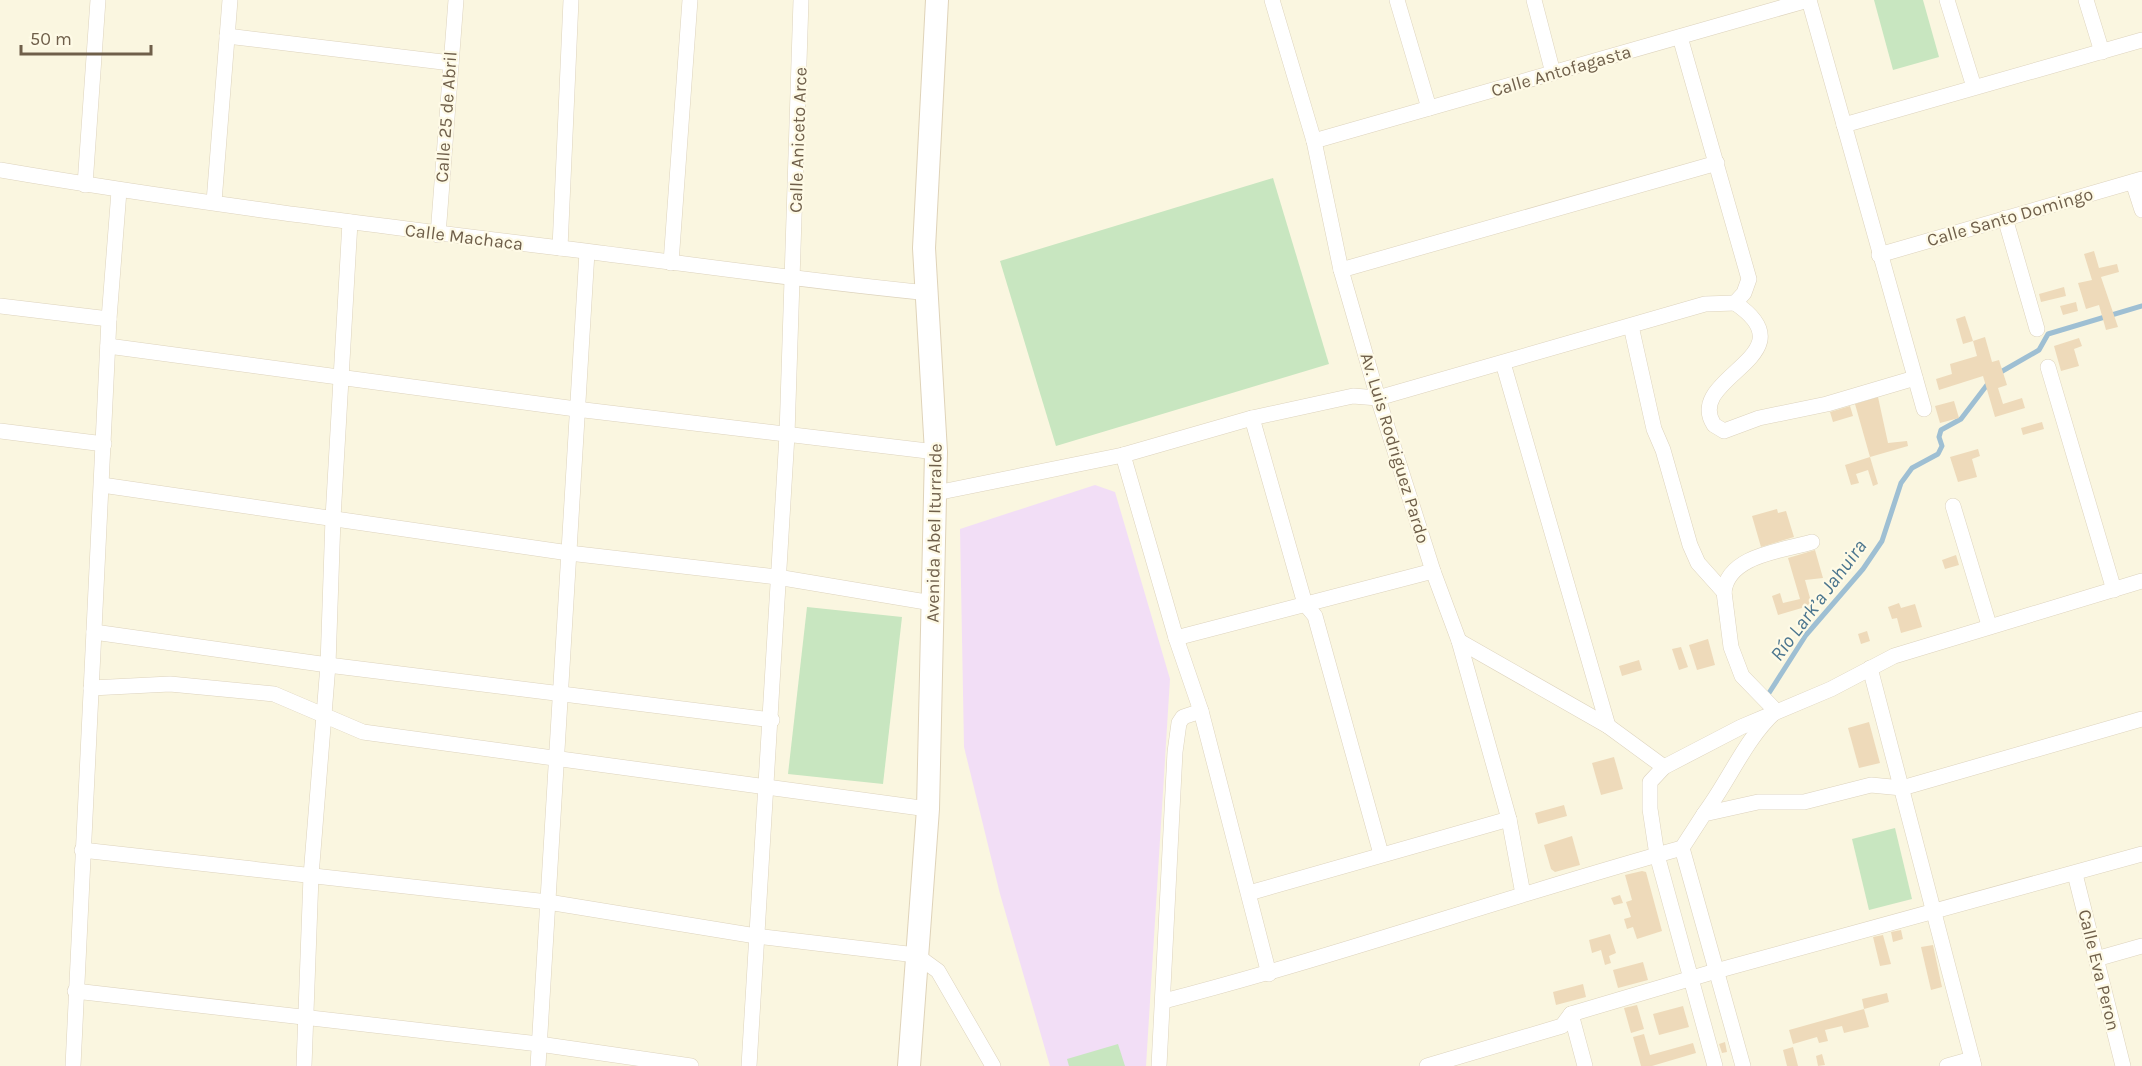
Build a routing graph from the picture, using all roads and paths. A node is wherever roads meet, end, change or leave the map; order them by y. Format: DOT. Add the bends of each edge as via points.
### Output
graph roads {
  1 [pos="98,0"];
  2 [pos="230,0"];
  3 [pos="456,0"];
  4 [pos="571,0"];
  5 [pos="690,0"];
  6 [pos="801,0"];
  7 [pos="936,0"];
  8 [pos="1272,0"];
  9 [pos="1397,0"];
  10 [pos="1534,0"];
  11 [pos="1809,0"];
  12 [pos="1947,0"];
  13 [pos="2086,0"];
  14 [pos="226,36"];
  15 [pos="1680,37"];
  16 [pos="2142,40"];
  17 [pos="2102,52"];
  18 [pos="451,63"];
  19 [pos="1553,73"];
  20 [pos="1974,87"];
  21 [pos="1429,108"];
  22 [pos="1844,125"];
  23 [pos="1314,141"];
  24 [pos="1717,164"];
  25 [pos="0,170"];
  26 [pos="2137,180"];
  27 [pos="85,184"];
  28 [pos="119,191"];
  29 [pos="214,202"];
  30 [pos="2142,210"];
  31 [pos="2005,218"];
  32 [pos="350,222"];
  33 [pos="438,235"];
  34 [pos="560,248"];
  35 [pos="587,252"];
  36 [pos="1879,255"];
  37 [pos="671,263"];
  38 [pos="1341,270"];
  39 [pos="794,280"];
  40 [pos="929,293"];
  41 [pos="1735,303"];
  42 [pos="0,306"];
  43 [pos="109,319"];
  44 [pos="1631,326"];
  45 [pos="2037,329"];
  46 [pos="108,346"];
  47 [pos="1503,363"];
  48 [pos="2048,367"];
  49 [pos="341,376"];
  50 [pos="1915,378"];
  51 [pos="1378,398"];
  52 [pos="576,409"];
  53 [pos="1924,409"];
  54 [pos="1252,418"];
  55 [pos="0,431"];
  56 [pos="787,435"];
  57 [pos="104,444"];
  58 [pos="936,452"];
  59 [pos="1123,455"];
  60 [pos="102,485"];
  61 [pos="936,493"];
  62 [pos="1953,506"];
  63 [pos="333,518"];
  64 [pos="1812,542"];
  65 [pos="569,553"];
  66 [pos="1433,571"];
  67 [pos="777,577"];
  68 [pos="2142,582"];
  69 [pos="2114,590"];
  70 [pos="1724,592"];
  71 [pos="932,603"];
  72 [pos="1305,604"];
  73 [pos="1989,626"];
  74 [pos="94,632"];
  75 [pos="1176,638"];
  76 [pos="1459,641"];
  77 [pos="328,665"];
  78 [pos="1870,668"];
  79 [pos="91,688"];
  80 [pos="561,692"];
  81 [pos="1201,711"];
  82 [pos="1776,711"];
  83 [pos="324,716"];
  84 [pos="2142,719"];
  85 [pos="772,720"];
  86 [pos="1608,726"];
  87 [pos="558,760"];
  88 [pos="1664,767"];
  89 [pos="765,787"];
  90 [pos="1902,788"];
  91 [pos="928,809"];
  92 [pos="1704,814"];
  93 [pos="1509,819"];
  94 [pos="1682,848"];
  95 [pos="82,850"];
  96 [pos="1381,854"];
  97 [pos="2142,854"];
  98 [pos="1657,855"];
  99 [pos="2075,873"];
  100 [pos="311,876"];
  101 [pos="1249,893"];
  102 [pos="1523,894"];
  103 [pos="548,902"];
  104 [pos="1935,912"];
  105 [pos="756,936"];
  106 [pos="2142,946"];
  107 [pos="916,955"];
  108 [pos="2096,959"];
  109 [pos="1716,971"];
  110 [pos="1269,974"];
  111 [pos="1690,980"];
  112 [pos="75,991"];
  113 [pos="1164,1001"];
  114 [pos="1570,1014"];
  115 [pos="306,1017"];
  116 [pos="539,1044"];
  117 [pos="1973,1063"];
  118 [pos="73,1066"];
  119 [pos="304,1066"];
  120 [pos="538,1066"];
  121 [pos="691,1066"];
  122 [pos="749,1066"];
  123 [pos="909,1066"];
  124 [pos="993,1066"];
  125 [pos="1159,1066"];
  126 [pos="1430,1066"];
  127 [pos="1584,1066"];
  128 [pos="1715,1066"];
  129 [pos="1743,1066"];
  130 [pos="1947,1066"];
  131 [pos="2123,1066"];
  1 -- 27 [label="street"];
  2 -- 14 [label="street"];
  3 -- 18 [label="street, Calle 25 de Abril"];
  4 -- 34 [label="street"];
  5 -- 37 [label="street"];
  6 -- 39 [label="street, Calle Aniceto Arce"];
  7 -- 40 [label="street, Avenida Abel Iturralde" via="924,248"];
  8 -- 23 [label="street, Av. Luis Rodriguez Pardo"];
  9 -- 21 [label="street"];
  10 -- 19 [label="street"];
  11 -- 15 [label="street, Calle Antofagasta"];
  11 -- 22 [label="street"];
  12 -- 20 [label="street"];
  13 -- 17 [label="street"];
  14 -- 18 [label="street"];
  14 -- 29 [label="street"];
  15 -- 19 [label="street, Calle Antofagasta"];
  15 -- 24 [label="street"];
  16 -- 17 [label="street"];
  17 -- 20 [label="street"];
  18 -- 33 [label="street, Calle 25 de Abril"];
  19 -- 21 [label="street, Calle Antofagasta"];
  20 -- 22 [label="street"];
  21 -- 23 [label="street, Calle Antofagasta"];
  22 -- 36 [label="street"];
  23 -- 38 [label="street, Av. Luis Rodriguez Pardo"];
  24 -- 38 [label="street"];
  24 -- 41 [label="street" via="1749,279"];
  25 -- 27 [label="street, Calle Machaca"];
  26 -- 30 [label="street"];
  26 -- 31 [label="street, Calle Santo Domingo"];
  27 -- 28 [label="street, Calle Machaca"];
  28 -- 29 [label="street, Calle Machaca"];
  28 -- 43 [label="street"];
  29 -- 32 [label="street, Calle Machaca"];
  31 -- 36 [label="street, Calle Santo Domingo"];
  31 -- 45 [label="street"];
  32 -- 33 [label="street, Calle Machaca"];
  32 -- 49 [label="street"];
  33 -- 34 [label="street, Calle Machaca"];
  34 -- 35 [label="street, Calle Machaca"];
  35 -- 37 [label="street, Calle Machaca"];
  35 -- 52 [label="street"];
  36 -- 50 [label="street"];
  37 -- 39 [label="street, Calle Machaca"];
  38 -- 51 [label="street, Av. Luis Rodriguez Pardo"];
  39 -- 40 [label="street, Calle Machaca"];
  39 -- 56 [label="street, Calle Aniceto Arce"];
  40 -- 58 [label="street, Avenida Abel Iturralde"];
  41 -- 44 [label="street" via="1706,304"];
  41 -- 50 [label="street" via="1758,326 1760,344 1756,353 1712,396 1708,406 1710,419 1724,430"];
  42 -- 43 [label="street"];
  43 -- 46 [label="street"];
  44 -- 47 [label="street"];
  44 -- 70 [label="street" via="1654,429 1682,523 1698,563"];
  46 -- 49 [label="street"];
  46 -- 57 [label="street"];
  47 -- 51 [label="street"];
  47 -- 86 [label="street"];
  48 -- 69 [label="street"];
  49 -- 52 [label="street"];
  49 -- 63 [label="street"];
  50 -- 53 [label="street"];
  51 -- 54 [label="street" via="1353,396"];
  51 -- 66 [label="street, Av. Luis Rodriguez Pardo"];
  52 -- 56 [label="street"];
  52 -- 65 [label="street"];
  54 -- 59 [label="street"];
  54 -- 72 [label="street"];
  55 -- 57 [label="street"];
  56 -- 58 [label="street"];
  56 -- 67 [label="street, Calle Aniceto Arce"];
  57 -- 60 [label="street"];
  58 -- 61 [label="street, Avenida Abel Iturralde"];
  59 -- 61 [label="street"];
  59 -- 75 [label="street"];
  60 -- 63 [label="street"];
  60 -- 74 [label="street"];
  61 -- 71 [label="street, Avenida Abel Iturralde"];
  62 -- 73 [label="street"];
  63 -- 65 [label="street"];
  63 -- 77 [label="street"];
  64 -- 70 [label="street" via="1742,563 1725,580"];
  65 -- 67 [label="street"];
  65 -- 80 [label="street"];
  66 -- 72 [label="street"];
  66 -- 76 [label="street, Av. Luis Rodriguez Pardo"];
  67 -- 71 [label="street"];
  67 -- 85 [label="street, Calle Aniceto Arce"];
  68 -- 69 [label="street"];
  69 -- 73 [label="street"];
  70 -- 82 [label="street" via="1735,662 1742,676"];
  71 -- 91 [label="street, Avenida Abel Iturralde"];
  72 -- 75 [label="street"];
  72 -- 96 [label="street" via="1315,616"];
  73 -- 78 [label="street" via="1894,656"];
  74 -- 77 [label="street"];
  74 -- 79 [label="street"];
  75 -- 81 [label="street"];
  76 -- 86 [label="street"];
  76 -- 93 [label="street, Av. Luis Rodriguez Pardo"];
  77 -- 80 [label="street"];
  77 -- 83 [label="street"];
  78 -- 82 [label="street"];
  78 -- 90 [label="street"];
  79 -- 83 [label="street" via="170,684 274,694"];
  79 -- 95 [label="street"];
  80 -- 85 [label="street"];
  80 -- 87 [label="street"];
  81 -- 101 [label="street"];
  81 -- 113 [label="street" via="1183,717 1179,723 1175,752"];
  82 -- 88 [label="street"];
  82 -- 92 [label="street" via="1763,723"];
  83 -- 87 [label="street" via="363,732"];
  83 -- 100 [label="street"];
  84 -- 90 [label="street"];
  85 -- 89 [label="street, Calle Aniceto Arce"];
  86 -- 88 [label="street"];
  87 -- 89 [label="street"];
  87 -- 103 [label="street"];
  88 -- 98 [label="street" via="1650,782"];
  89 -- 91 [label="street"];
  89 -- 105 [label="street, Calle Aniceto Arce"];
  90 -- 92 [label="street" via="1871,786 1804,802 1758,802"];
  90 -- 104 [label="street"];
  91 -- 107 [label="street, Avenida Abel Iturralde"];
  92 -- 94 [label="street"];
  93 -- 96 [label="street"];
  93 -- 102 [label="street, Av. Luis Rodriguez Pardo"];
  94 -- 98 [label="street"];
  94 -- 109 [label="street"];
  95 -- 100 [label="street"];
  95 -- 112 [label="street"];
  96 -- 101 [label="street"];
  97 -- 99 [label="street"];
  98 -- 102 [label="street"];
  98 -- 111 [label="street"];
  99 -- 104 [label="street"];
  99 -- 108 [label="street, Calle Eva Peron"];
  100 -- 103 [label="street"];
  100 -- 115 [label="street"];
  101 -- 110 [label="street"];
  102 -- 110 [label="street"];
  103 -- 105 [label="street"];
  103 -- 116 [label="street"];
  104 -- 109 [label="street"];
  104 -- 117 [label="street"];
  105 -- 107 [label="street"];
  105 -- 122 [label="street, Calle Aniceto Arce"];
  106 -- 108 [label="street"];
  107 -- 123 [label="street, Avenida Abel Iturralde"];
  107 -- 124 [label="street" via="938,971"];
  108 -- 131 [label="street, Calle Eva Peron"];
  109 -- 111 [label="street"];
  109 -- 129 [label="street"];
  110 -- 113 [label="street"];
  111 -- 114 [label="street"];
  111 -- 128 [label="street"];
  112 -- 115 [label="street"];
  112 -- 118 [label="street"];
  113 -- 125 [label="street"];
  114 -- 126 [label="street" via="1562,1026"];
  114 -- 127 [label="street"];
  115 -- 116 [label="street"];
  115 -- 119 [label="street"];
  116 -- 120 [label="street"];
  116 -- 121 [label="street"];
  117 -- 130 [label="street"];
}
